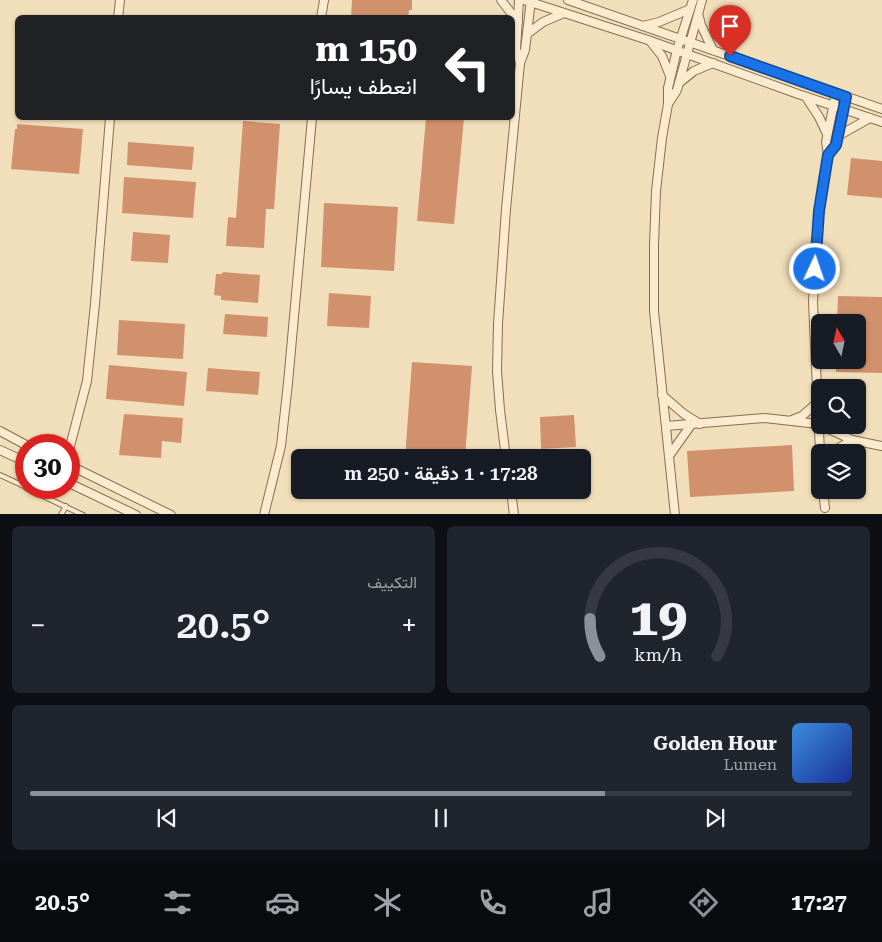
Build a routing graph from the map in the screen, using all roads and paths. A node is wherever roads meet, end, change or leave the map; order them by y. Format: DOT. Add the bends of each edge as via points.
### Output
graph roads {
  1 [pos="120,0"];
  2 [pos="324,0"];
  3 [pos="502,0"];
  4 [pos="519,0"];
  5 [pos="568,0"];
  6 [pos="693,0"];
  7 [pos="702,0"];
  8 [pos="529,1"];
  9 [pos="690,9"];
  10 [pos="564,13"];
  11 [pos="698,14"];
  12 [pos="118,15"];
  13 [pos="322,15"];
  14 [pos="513,15"];
  15 [pos="515,18"];
  16 [pos="518,22"];
  17 [pos="643,26"];
  18 [pos="527,34"];
  19 [pos="680,39"];
  20 [pos="648,40"];
  21 [pos="691,42"];
  22 [pos="677,50"];
  23 [pos="713,50"];
  24 [pos="688,54"];
  25 [pos="520,63"];
  26 [pos="713,63"];
  27 [pos="670,76"];
  28 [pos="679,83"];
  29 [pos="836,93"];
  30 [pos="806,97"];
  31 [pos="846,97"];
  32 [pos="668,104"];
  33 [pos="833,106"];
  34 [pos="882,109"];
  35 [pos="843,110"];
  36 [pos="515,115"];
  37 [pos="870,118"];
  38 [pos="110,120"];
  39 [pos="312,120"];
  40 [pos="515,120"];
  41 [pos="882,122"];
  42 [pos="827,136"];
  43 [pos="838,136"];
  44 [pos="828,155"];
  45 [pos="816,379"];
  46 [pos="662,395"];
  47 [pos="811,408"];
  48 [pos="791,420"];
  49 [pos="811,423"];
  50 [pos="700,424"];
  51 [pos="691,425"];
  52 [pos="666,426"];
  53 [pos="0,431"];
  54 [pos="73,434"];
  55 [pos="839,434"];
  56 [pos="15,439"];
  57 [pos="852,440"];
  58 [pos="845,444"];
  59 [pos="882,446"];
  60 [pos="505,449"];
  61 [pos="0,450"];
  62 [pos="669,456"];
  63 [pos="15,457"];
  64 [pos="80,470"];
  65 [pos="0,475"];
  66 [pos="15,482"];
  67 [pos="80,488"];
  68 [pos="51,499"];
  69 [pos="512,499"];
  70 [pos="824,499"];
  71 [pos="66,506"];
  72 [pos="825,508"];
  73 [pos="62,514"];
  74 [pos="83,514"];
  75 [pos="136,514"];
  76 [pos="171,514"];
  77 [pos="264,514"];
  78 [pos="514,514"];
  79 [pos="675,514"];
  1 -- 12 [label="street"];
  2 -- 13 [label="street"];
  3 -- 14 [label="street"];
  4 -- 16 [label="street"];
  5 -- 17 [label="street"];
  6 -- 9 [label="street"];
  7 -- 11 [label="street"];
  8 -- 10 [label="street"];
  8 -- 18 [label="street"];
  9 -- 17 [label="street"];
  9 -- 19 [label="street"];
  10 -- 18 [label="street"];
  10 -- 20 [label="street"];
  11 -- 21 [label="street"];
  11 -- 23 [label="street"];
  15 -- 16 [label="street"];
  16 -- 25 [label="street" via="516,49"];
  17 -- 19 [label="street"];
  18 -- 25 [label="street"];
  19 -- 21 [label="street"];
  19 -- 22 [label="street"];
  20 -- 22 [label="street"];
  20 -- 27 [label="street" via="662,56"];
  21 -- 23 [label="street"];
  21 -- 24 [label="street"];
  22 -- 24 [label="street"];
  22 -- 27 [label="street"];
  23 -- 29 [label="street"];
  24 -- 26 [label="street"];
  24 -- 28 [label="street"];
  25 -- 36 [label="street"];
  26 -- 28 [label="street" via="694,71"];
  26 -- 30 [label="street"];
  27 -- 32 [label="street"];
  28 -- 32 [label="street"];
  29 -- 31 [label="street"];
  29 -- 33 [label="street"];
  30 -- 33 [label="street"];
  30 -- 42 [label="street" via="820,116"];
  31 -- 34 [label="street"];
  31 -- 35 [label="street"];
  32 -- 46 [label="street" via="658,173 654,245 654,311"];
  33 -- 35 [label="street"];
  33 -- 42 [label="street"];
  35 -- 37 [label="street"];
  35 -- 43 [label="street"];
  37 -- 41 [label="street"];
  37 -- 43 [label="street"];
  38 -- 54 [label="street" via="87,381"];
  39 -- 77 [label="street" via="286,401 280,446"];
  40 -- 60 [label="street" via="498,324 497,371"];
  42 -- 44 [label="street"];
  43 -- 44 [label="street"];
  44 -- 45 [label="street" via="819,211 813,302"];
  46 -- 50 [label="street"];
  46 -- 52 [label="street"];
  47 -- 48 [label="street"];
  48 -- 49 [label="street"];
  48 -- 50 [label="street" via="745,418"];
  50 -- 51 [label="street"];
  51 -- 52 [label="street"];
  51 -- 62 [label="street"];
  52 -- 62 [label="street"];
  53 -- 56 [label="street"];
  55 -- 57 [label="street"];
  57 -- 58 [label="street"];
  57 -- 59 [label="street"];
  61 -- 63 [label="street"];
  62 -- 79 [label="street"];
  64 -- 76 [label="street"];
  65 -- 66 [label="lane"];
  67 -- 75 [label="street"];
  68 -- 71 [label="lane"];
  69 -- 78 [label="street"];
  70 -- 72 [label="street"];
  71 -- 73 [label="lane"];
  71 -- 74 [label="lane"];
}
